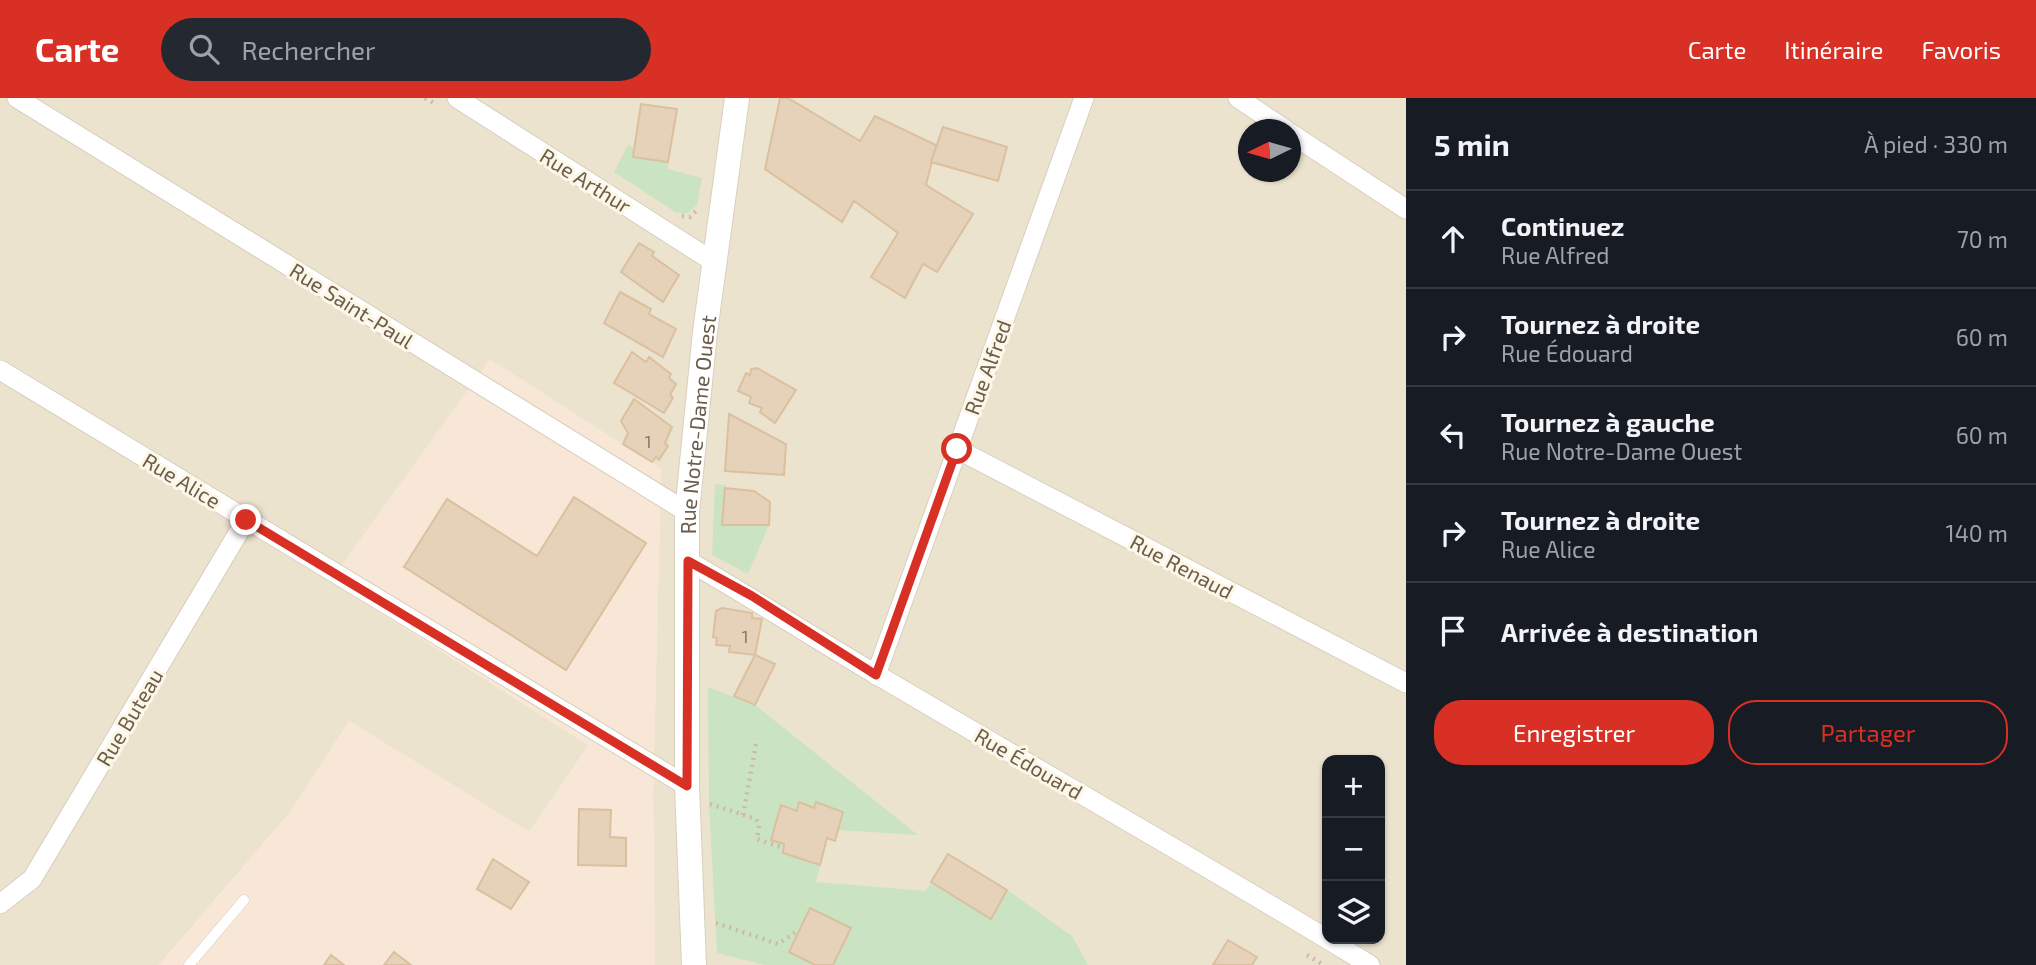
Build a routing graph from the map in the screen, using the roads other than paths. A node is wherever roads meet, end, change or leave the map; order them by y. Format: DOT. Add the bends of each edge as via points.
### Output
graph roads {
  1 [pos="17,98"];
  2 [pos="457,98"];
  3 [pos="737,98"];
  4 [pos="1084,98"];
  5 [pos="1238,98"];
  6 [pos="1270,119"];
  7 [pos="1301,140"];
  8 [pos="1406,209"];
  9 [pos="715,262"];
  10 [pos="0,370"];
  11 [pos="957,449"];
  12 [pos="687,512"];
  13 [pos="246,520"];
  14 [pos="688,561"];
  15 [pos="876,675"];
  16 [pos="1406,683"];
  17 [pos="687,786"];
  18 [pos="244,900"];
  19 [pos="0,904"];
  20 [pos="189,965"];
  21 [pos="694,965"];
  22 [pos="1370,965"];
  1 -- 12 [label="street, Rue Saint-Paul"];
  2 -- 9 [label="street, Rue Arthur"];
  3 -- 9 [label="street, Rue Notre-Dame Ouest"];
  4 -- 11 [label="street, Rue Alfred"];
  5 -- 6 [label="street"];
  7 -- 8 [label="street"];
  9 -- 12 [label="street, Rue Notre-Dame Ouest"];
  10 -- 13 [label="street, Rue Alice"];
  11 -- 15 [label="street, Rue Alfred"];
  11 -- 16 [label="street, Rue Renaud"];
  12 -- 14 [label="street, Rue Notre-Dame Ouest"];
  13 -- 17 [label="street, Rue Alice"];
  13 -- 19 [label="street, Rue Buteau" via="32,879"];
  14 -- 15 [label="street, Rue Édouard"];
  14 -- 17 [label="street, Rue Notre-Dame Ouest"];
  15 -- 22 [label="street, Rue Édouard"];
  17 -- 21 [label="street, Rue Notre-Dame Ouest"];
  18 -- 20 [label="lane"];
}
